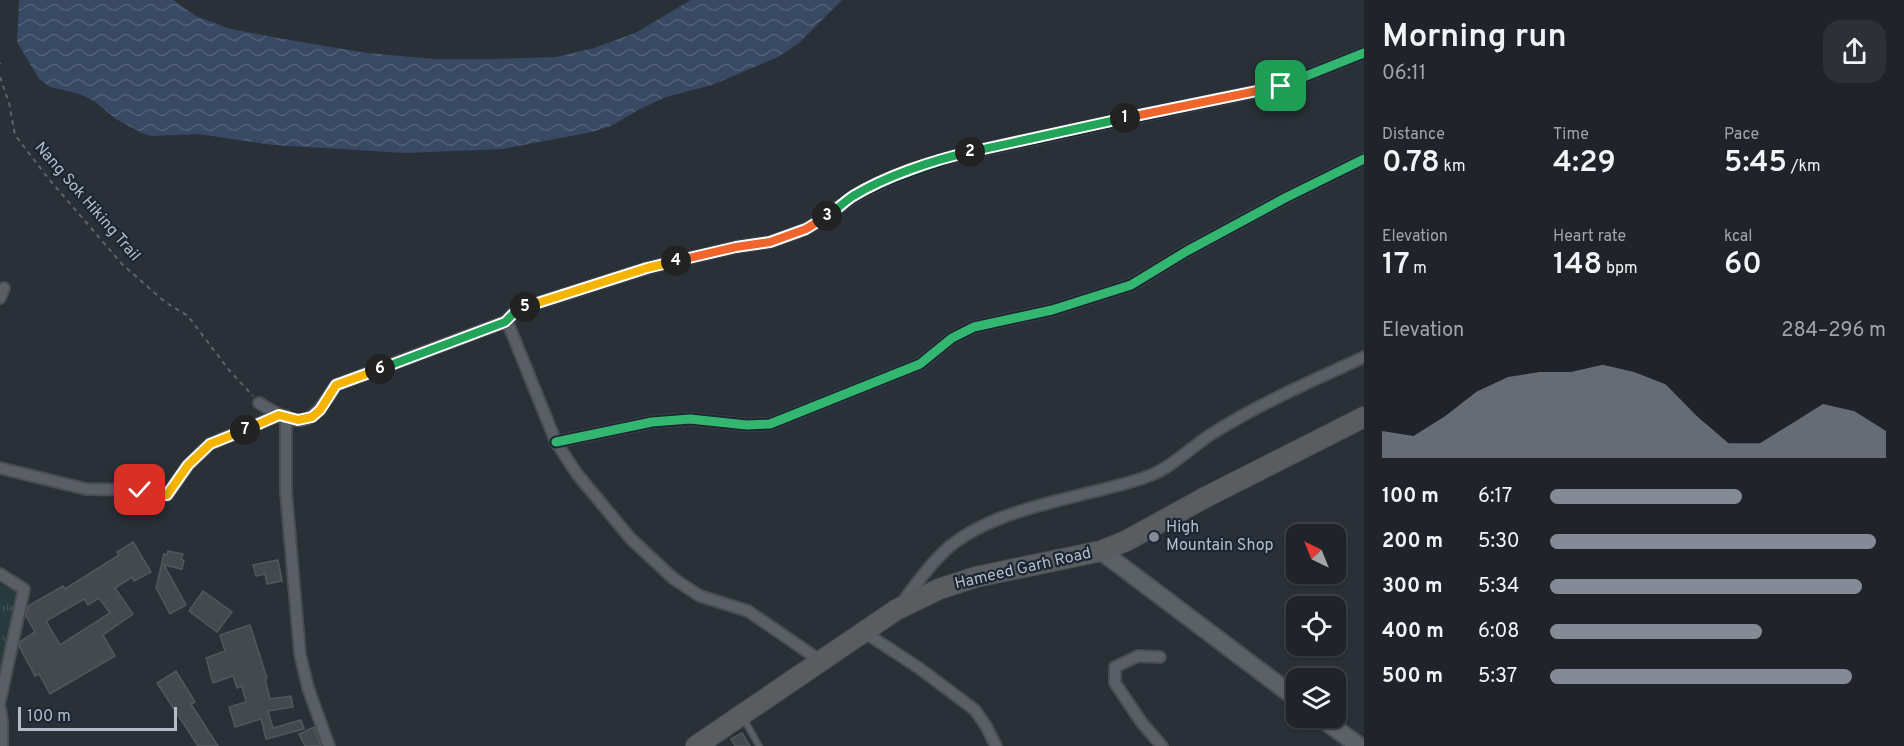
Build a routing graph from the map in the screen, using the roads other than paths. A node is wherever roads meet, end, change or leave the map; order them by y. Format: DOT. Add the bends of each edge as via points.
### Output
graph roads {
  1 [pos="1364,53"];
  2 [pos="1364,159"];
  3 [pos="505,322"];
  4 [pos="1364,357"];
  5 [pos="259,403"];
  6 [pos="282,416"];
  7 [pos="1364,417"];
  8 [pos="556,442"];
  9 [pos="0,468"];
  10 [pos="1101,551"];
  11 [pos="0,574"];
  12 [pos="896,610"];
  13 [pos="864,632"];
  14 [pos="1160,657"];
  15 [pos="821,661"];
  16 [pos="1286,691"];
  17 [pos="0,701"];
  18 [pos="0,708"];
  19 [pos="742,715"];
  20 [pos="1333,728"];
  21 [pos="1354,745"];
  22 [pos="2,746"];
  23 [pos="329,746"];
  24 [pos="696,746"];
  25 [pos="759,746"];
  26 [pos="996,746"];
  27 [pos="1162,746"];
  1 -- 3 [label="street" via="1281,86 954,156 852,197 806,229 770,242 647,268 518,309"];
  2 -- 8 [label="street" via="1131,285 1052,310 974,327 952,338 920,364 770,424 690,419 652,422"];
  3 -- 6 [label="street" via="336,385 312,417 298,420"];
  3 -- 8 [label="street"];
  4 -- 12 [label="street" via="1259,407 1152,475 1020,512 972,532 949,548"];
  5 -- 6 [label="street"];
  6 -- 9 [label="street" via="210,444 188,465 167,495 86,489"];
  6 -- 23 [label="street" via="300,654"];
  7 -- 10 [label="highway, Hameed Garh Road"];
  8 -- 15 [label="street" via="631,539 674,579 700,596 748,611"];
  10 -- 12 [label="highway, Hameed Garh Road" via="976,577"];
  10 -- 16 [label="main road"];
  11 -- 17 [label="street" via="24,589"];
  12 -- 13 [label="highway, Hameed Garh Road"];
  13 -- 15 [label="highway, Hameed Garh Road"];
  13 -- 26 [label="street" via="975,710"];
  14 -- 27 [label="street" via="1138,656 1115,667 1115,683"];
  15 -- 19 [label="highway, Hameed Garh Road"];
  18 -- 22 [label="street"];
  19 -- 24 [label="highway, Hameed Garh Road"];
  19 -- 25 [label="lane"];
  20 -- 21 [label="main road"];
}
